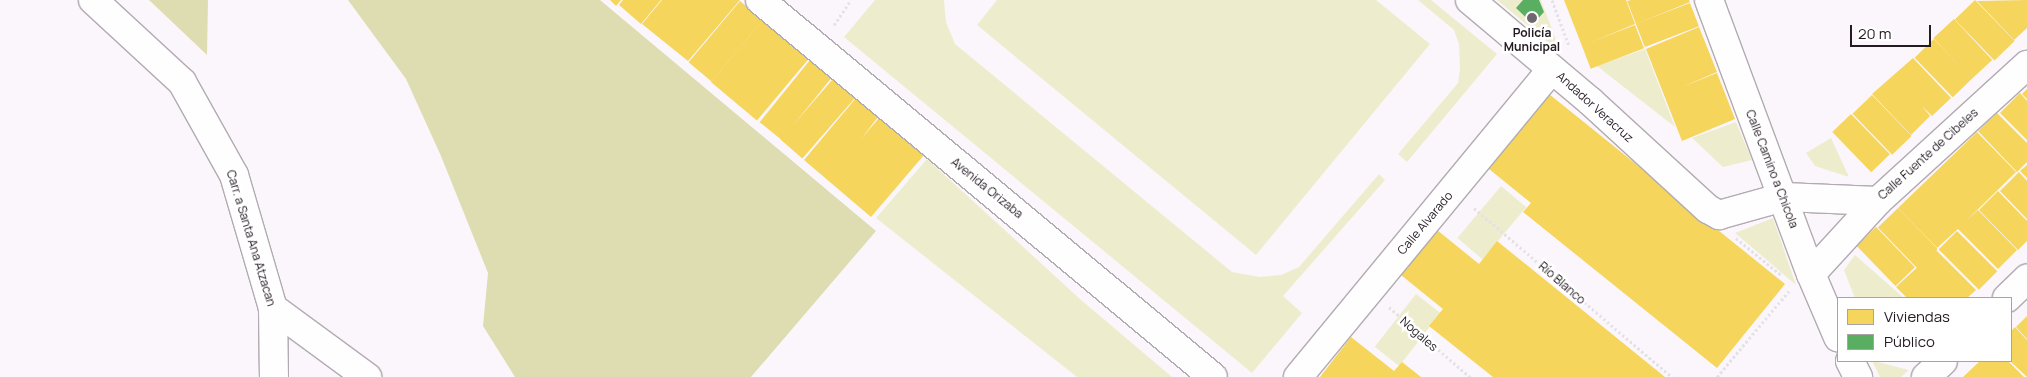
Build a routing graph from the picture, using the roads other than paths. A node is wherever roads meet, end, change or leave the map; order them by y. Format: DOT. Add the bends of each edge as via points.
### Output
graph roads {
  1 [pos="93,0"];
  2 [pos="760,0"];
  3 [pos="1470,0"];
  4 [pos="1708,0"];
  5 [pos="2027,65"];
  6 [pos="1552,69"];
  7 [pos="1784,197"];
  8 [pos="1878,201"];
  9 [pos="2027,279"];
  10 [pos="1807,282"];
  11 [pos="2008,297"];
  12 [pos="273,308"];
  13 [pos="1837,333"];
  14 [pos="1850,362"];
  15 [pos="1941,362"];
  16 [pos="274,377"];
  17 [pos="367,377"];
  18 [pos="1213,377"];
  19 [pos="1298,377"];
  20 [pos="1858,377"];
  21 [pos="1926,377"];
  1 -- 12 [label="street, Carr. a Santa Ana Atzacan" via="182,82 234,175"];
  2 -- 18 [label="street, Avenida Orizaba"];
  3 -- 6 [label="street, Andador Veracruz"];
  4 -- 7 [label="street, Calle Camino a Chicola"];
  5 -- 8 [label="street, Calle Fuente de Cibeles"];
  6 -- 7 [label="street, Andador Veracruz" via="1708,209 1719,215"];
  6 -- 19 [label="street, Calle Alvarado"];
  7 -- 8 [label="street, Calle Fuente de Cibeles"];
  7 -- 10 [label="street, Calle Camino a Chicola"];
  8 -- 10 [label="street"];
  9 -- 11 [label="street"];
  10 -- 13 [label="street, Calle Camino a Chicola"];
  12 -- 16 [label="street, Carr. a Santa Ana Atzacan"];
  12 -- 17 [label="street"];
  14 -- 20 [label="street"];
  15 -- 21 [label="street"];
}
